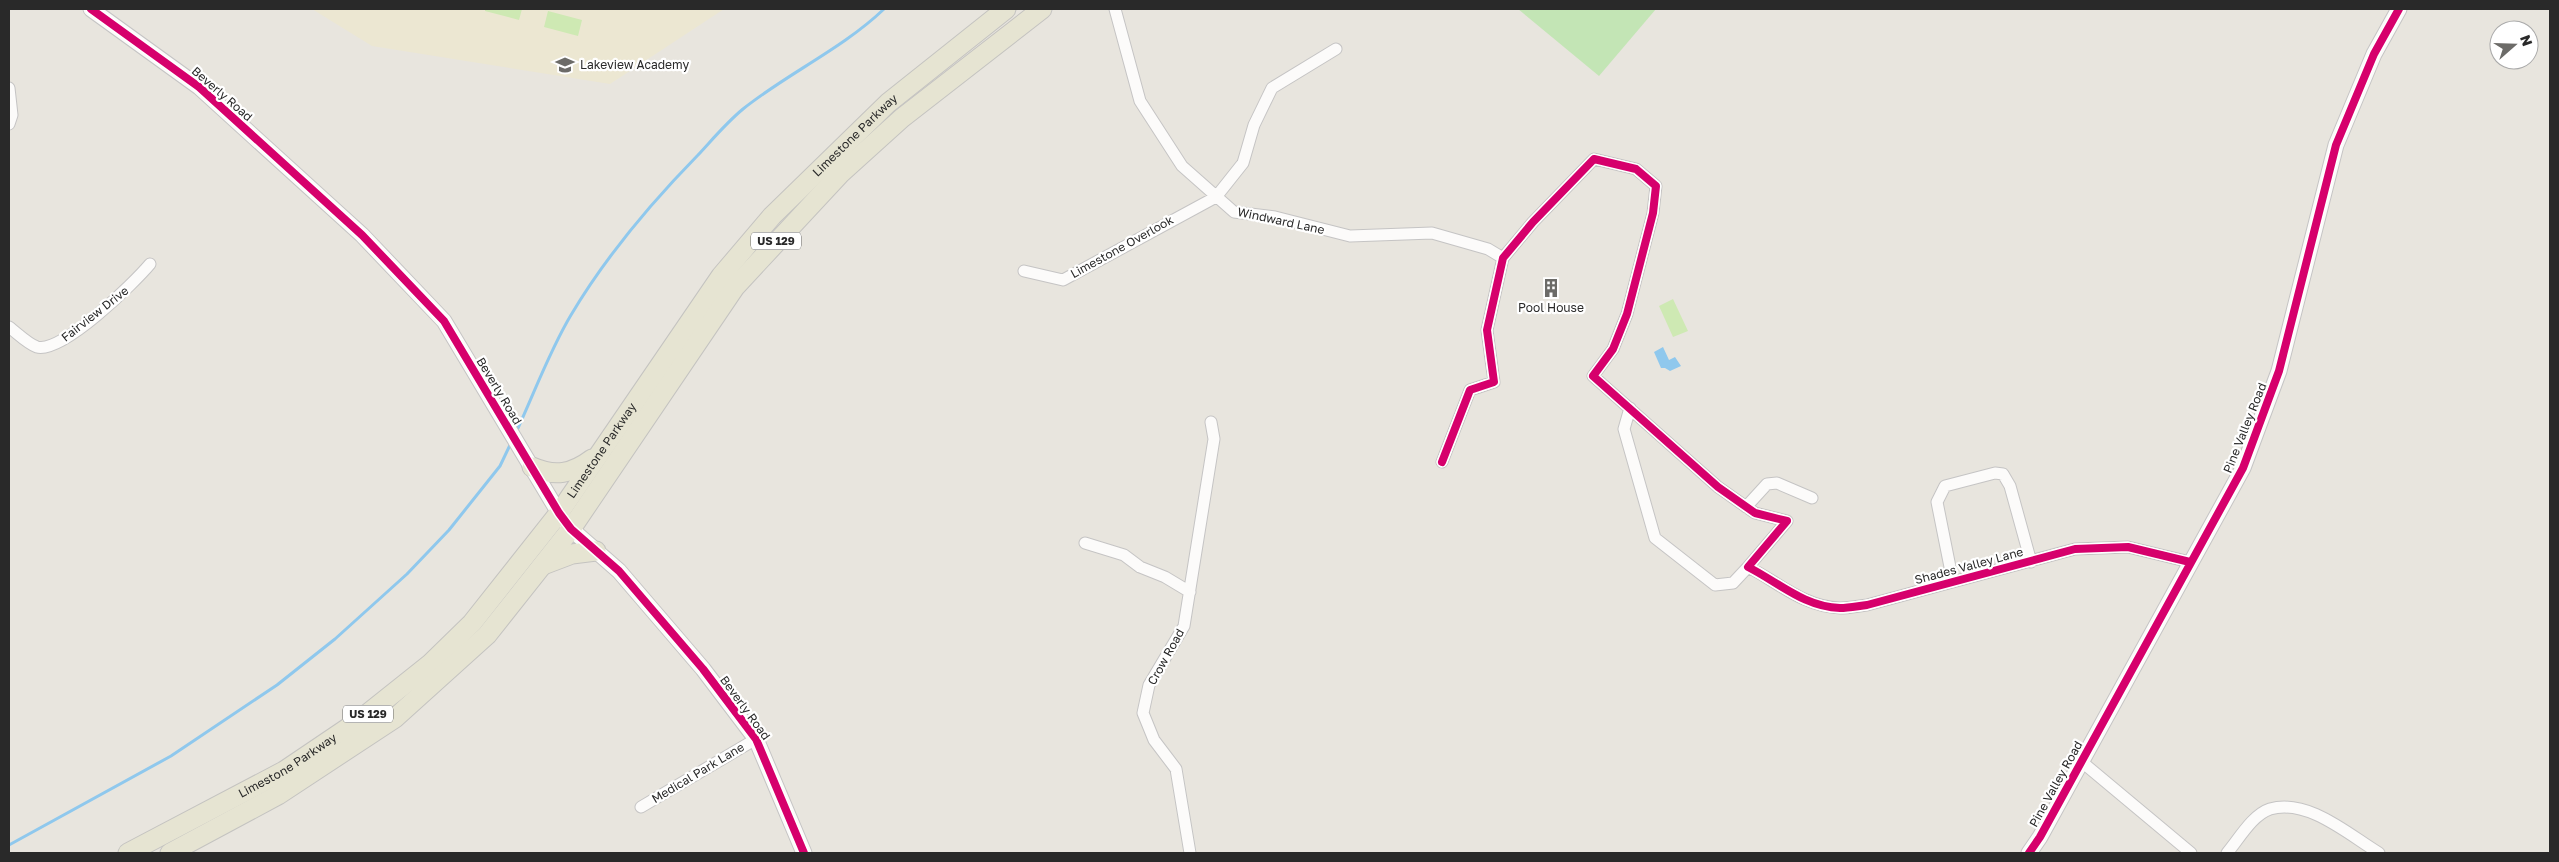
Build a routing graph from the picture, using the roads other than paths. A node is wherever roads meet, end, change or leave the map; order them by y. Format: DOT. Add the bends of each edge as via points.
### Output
graph roads {
  1 [pos="91,9"];
  2 [pos="1006,9"];
  3 [pos="1042,9"];
  4 [pos="1115,9"];
  5 [pos="2399,9"];
  6 [pos="1336,49"];
  7 [pos="9,88"];
  8 [pos="9,124"];
  9 [pos="1216,197"];
  10 [pos="1504,258"];
  11 [pos="150,264"];
  12 [pos="1024,271"];
  13 [pos="9,327"];
  14 [pos="1630,408"];
  15 [pos="1211,422"];
  16 [pos="601,452"];
  17 [pos="1442,462"];
  18 [pos="532,467"];
  19 [pos="1812,498"];
  20 [pos="1746,507"];
  21 [pos="559,513"];
  22 [pos="571,529"];
  23 [pos="1085,543"];
  24 [pos="596,551"];
  25 [pos="2031,562"];
  26 [pos="2190,562"];
  27 [pos="542,565"];
  28 [pos="1748,567"];
  29 [pos="1953,582"];
  30 [pos="1190,592"];
  31 [pos="756,739"];
  32 [pos="2082,762"];
  33 [pos="640,808"];
  34 [pos="128,853"];
  35 [pos="170,853"];
  36 [pos="804,853"];
  37 [pos="1190,853"];
  38 [pos="2029,853"];
  39 [pos="2191,853"];
  40 [pos="2227,853"];
  41 [pos="2378,853"];
  1 -- 18 [label="street, Beverly Road" via="199,87 369,242 444,321"];
  2 -- 16 [label="main road, Limestone Parkway / US 129" via="888,103 772,216 721,276"];
  3 -- 22 [label="main road, Limestone Parkway / US 129" via="902,118 840,174 780,236 735,286"];
  4 -- 9 [label="street, Windward Lane" via="1140,101 1182,166"];
  5 -- 26 [label="street, Pine Valley Road" via="2374,54 2336,145 2279,371 2243,468"];
  6 -- 9 [label="street" via="1272,88 1254,124 1243,163"];
  7 -- 8 [label="street" via="12,115"];
  9 -- 10 [label="street, Windward Lane" via="1234,212 1275,217 1350,236 1432,233"];
  9 -- 12 [label="street, Limestone Overlook" via="1063,280"];
  10 -- 14 [label="street" via="1533,222 1594,159 1636,169 1656,186 1653,213 1628,314 1613,349 1593,376"];
  10 -- 17 [label="street" via="1487,330 1494,382 1470,390"];
  11 -- 13 [label="street, Fairview Drive" via="131,286 50,348 36,347"];
  14 -- 20 [label="street" via="1718,487"];
  14 -- 28 [label="street" via="1624,429 1655,538 1715,585 1733,583"];
  15 -- 30 [label="street, Crow Road" via="1214,438"];
  16 -- 18 [label="main road" via="572,472 545,472"];
  16 -- 21 [label="main road, Limestone Parkway / US 129"];
  18 -- 21 [label="street, Beverly Road"];
  19 -- 20 [label="street" via="1777,483 1767,484"];
  20 -- 28 [label="street" via="1755,513 1788,521"];
  21 -- 22 [label="street, Beverly Road"];
  21 -- 34 [label="main road, Limestone Parkway / US 129" via="472,623 430,664 361,719 284,771"];
  22 -- 24 [label="street, Beverly Road"];
  22 -- 27 [label="main road, Limestone Parkway / US 129"];
  23 -- 30 [label="street" via="1124,555 1140,567"];
  24 -- 27 [label="main road" via="572,554"];
  24 -- 31 [label="street, Beverly Road" via="619,571 703,669"];
  25 -- 26 [label="street, Shades Valley Lane" via="2076,549 2128,547"];
  25 -- 29 [label="street, Shades Valley Lane"];
  25 -- 29 [label="street" via="2010,486 2003,474 1995,473 1945,486 1937,502"];
  26 -- 32 [label="street, Pine Valley Road"];
  27 -- 35 [label="main road, Limestone Parkway / US 129" via="487,635 395,718 278,795"];
  28 -- 29 [label="street, Shades Valley Lane" via="1792,594 1840,608 1867,605"];
  30 -- 37 [label="street, Crow Road" via="1184,626 1149,685 1143,713 1154,740 1176,769"];
  31 -- 33 [label="street, Medical Park Lane"];
  31 -- 36 [label="street, Beverly Road"];
  32 -- 38 [label="street, Pine Valley Road"];
  32 -- 39 [label="street"];
  40 -- 41 [label="street" via="2254,820 2270,810 2293,808 2315,814"];
}
